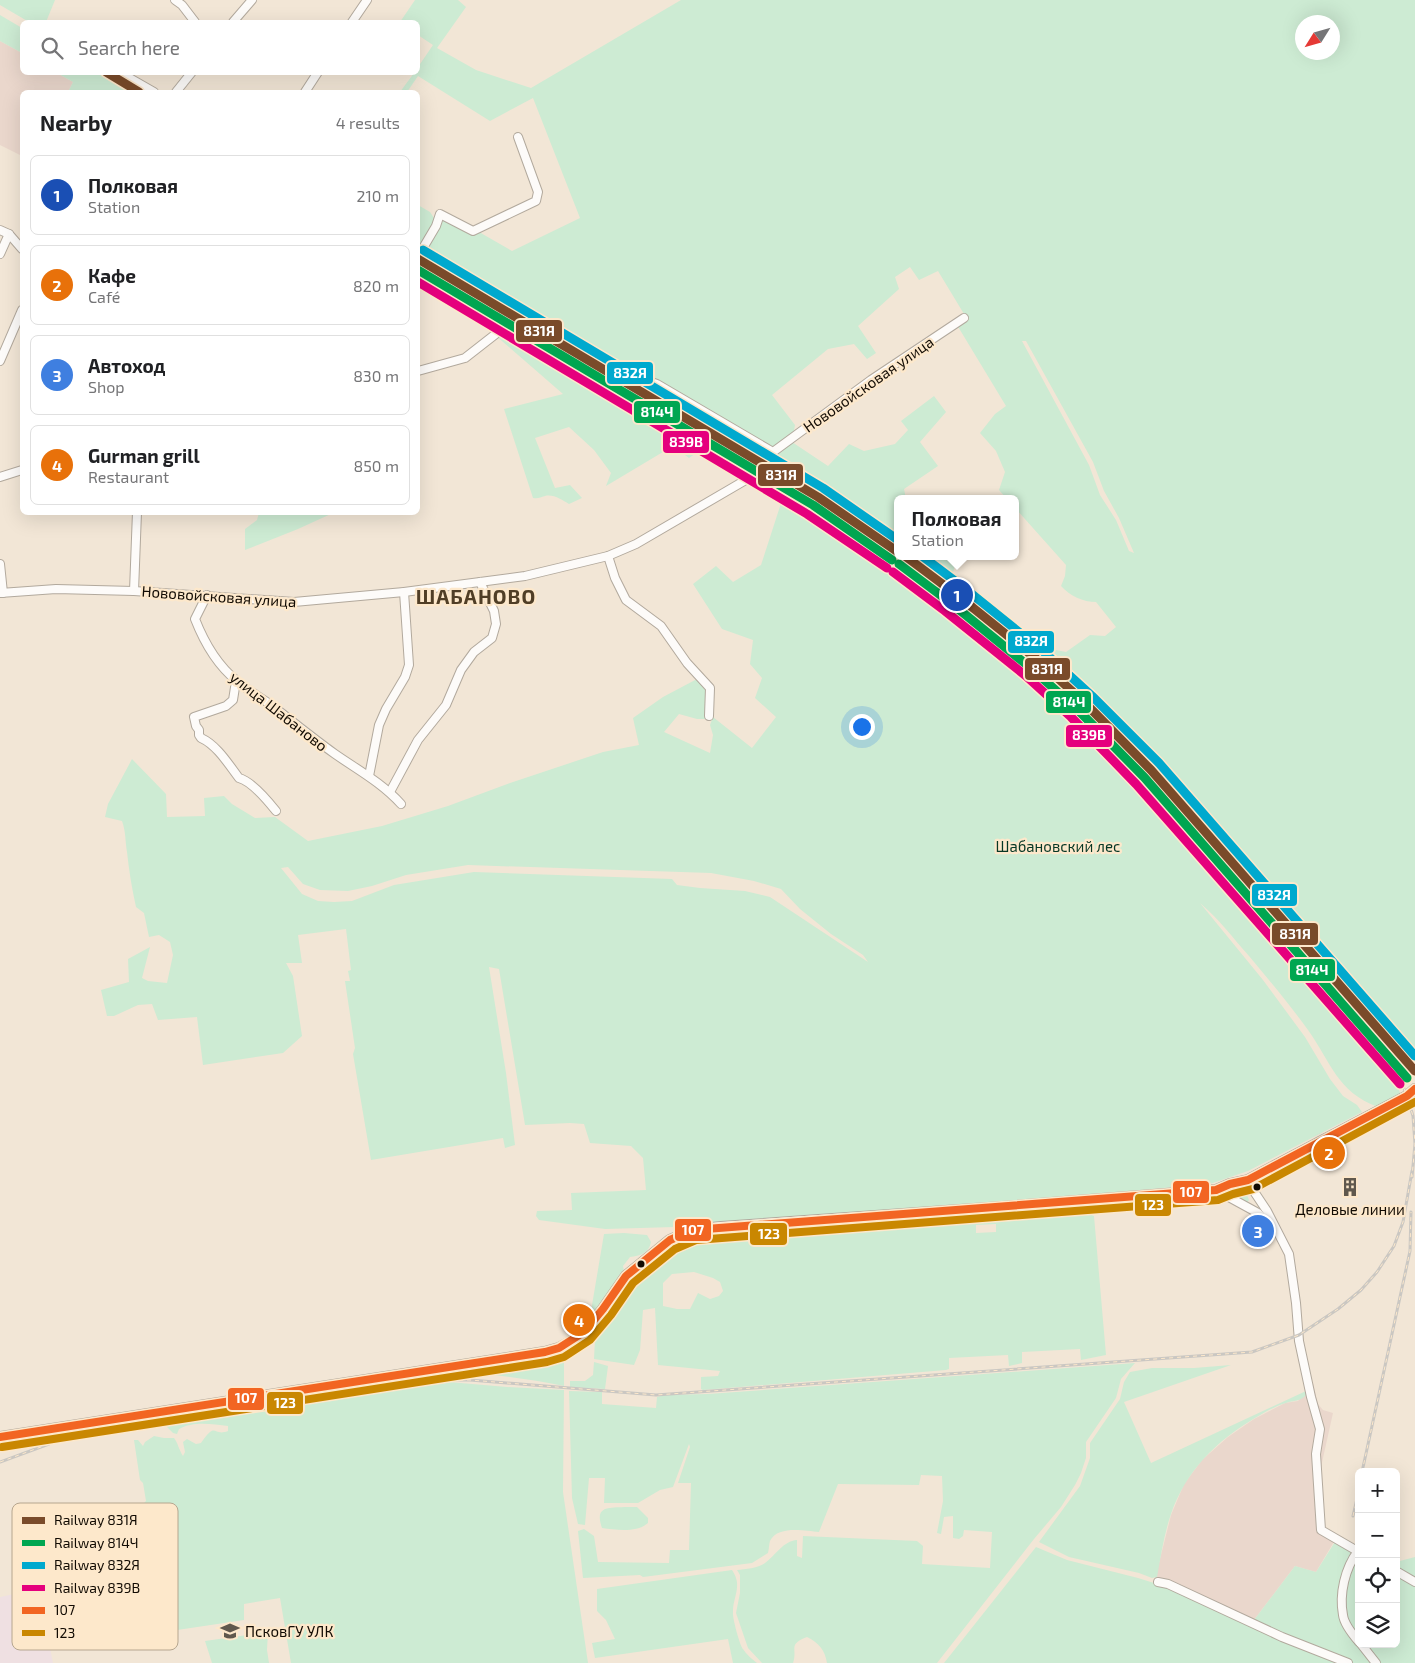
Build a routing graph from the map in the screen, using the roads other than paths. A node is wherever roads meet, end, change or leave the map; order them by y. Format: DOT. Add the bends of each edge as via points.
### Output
graph roads {
  1 [pos="175,0"];
  2 [pos="252,0"];
  3 [pos="368,0"];
  4 [pos="193,20"];
  5 [pos="235,20"];
  6 [pos="353,20"];
  7 [pos="124,75"];
  8 [pos="190,75"];
  9 [pos="316,75"];
  10 [pos="150,90"];
  11 [pos="178,90"];
  12 [pos="306,90"];
  13 [pos="518,137"];
  14 [pos="0,230"];
  15 [pos="9,234"];
  16 [pos="20,247"];
  17 [pos="0,254"];
  18 [pos="20,315"];
  19 [pos="964,318"];
  20 [pos="497,333"];
  21 [pos="0,361"];
  22 [pos="420,370"];
  23 [pos="20,471"];
  24 [pos="0,477"];
  25 [pos="744,481"];
  26 [pos="137,515"];
  27 [pos="608,556"];
  28 [pos="0,564"];
  29 [pos="480,582"];
  30 [pos="134,591"];
  31 [pos="404,592"];
  32 [pos="2,593"];
  33 [pos="207,595"];
  34 [pos="236,681"];
  35 [pos="709,716"];
  36 [pos="369,776"];
  37 [pos="390,792"];
  38 [pos="401,804"];
  39 [pos="276,811"];
  40 [pos="1415,1089"];
  41 [pos="1248,1180"];
  42 [pos="1216,1190"];
  43 [pos="1254,1192"];
  44 [pos="1248,1208"];
  45 [pos="1280,1236"];
  46 [pos="0,1437"];
  47 [pos="1355,1549"];
  48 [pos="1355,1554"];
  49 [pos="1400,1573"];
  50 [pos="1158,1582"];
  51 [pos="1415,1582"];
  52 [pos="1355,1637"];
  53 [pos="1364,1648"];
  54 [pos="1374,1662"];
  55 [pos="1348,1663"];
  1 -- 4 [label="street"];
  2 -- 5 [label="street"];
  3 -- 6 [label="street"];
  7 -- 10 [label="street"];
  8 -- 11 [label="street"];
  9 -- 12 [label="street"];
  13 -- 19 [label="street, Нововойсковая улица" via="538,192 536,201 474,231 440,214 423,248 427,256 602,362 657,384 773,452 871,380"];
  14 -- 15 [label="street"];
  15 -- 16 [label="street"];
  15 -- 17 [label="street"];
  18 -- 21 [label="street"];
  20 -- 22 [label="street" via="465,358"];
  23 -- 24 [label="street"];
  25 -- 27 [label="street, Нововойсковая улица" via="636,544"];
  26 -- 30 [label="street"];
  27 -- 29 [label="street, Нововойсковая улица" via="526,576"];
  27 -- 35 [label="street" via="626,600 661,626 687,663 710,688"];
  28 -- 32 [label="street"];
  29 -- 31 [label="street, Нововойсковая улица"];
  29 -- 37 [label="street" via="494,611 496,624 492,638 474,652 460,670 446,705 418,740"];
  30 -- 32 [label="street, Нововойсковая улица" via="56,589"];
  30 -- 33 [label="street, Нововойсковая улица"];
  31 -- 33 [label="street, Нововойсковая улица" via="294,602"];
  31 -- 36 [label="street" via="409,665 379,725"];
  33 -- 34 [label="street, улица Шабаново" via="195,618 217,661"];
  34 -- 36 [label="street, улица Шабаново"];
  34 -- 39 [label="street" via="233,700 226,706 194,717 201,738"];
  36 -- 37 [label="street, улица Шабаново"];
  37 -- 38 [label="street, улица Шабаново"];
  40 -- 41 [label="main road"];
  41 -- 42 [label="main road"];
  41 -- 43 [label="street"];
  42 -- 44 [label="street"];
  42 -- 46 [label="main road" via="693,1230 670,1240 643,1261 626,1276 584,1332 559,1348"];
  43 -- 44 [label="street"];
  43 -- 45 [label="street"];
  44 -- 45 [label="street" via="1258,1212"];
  45 -- 47 [label="street" via="1288,1254 1300,1341 1320,1428 1316,1454 1321,1530"];
  48 -- 52 [label="street" via="1342,1592 1343,1616"];
  49 -- 51 [label="street"];
  50 -- 55 [label="street"];
  53 -- 54 [label="street"];
}
